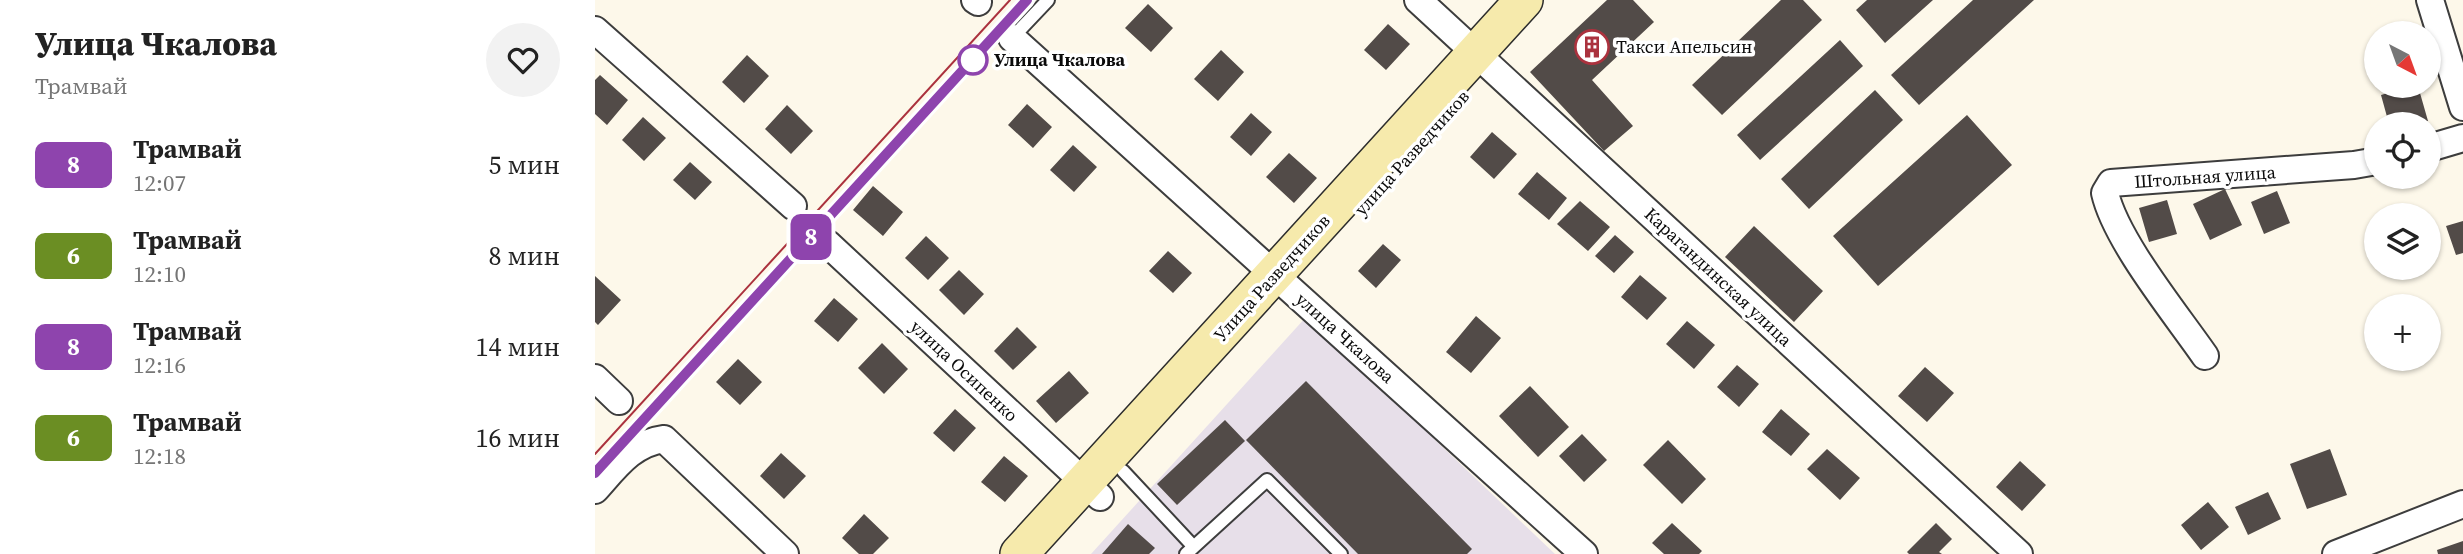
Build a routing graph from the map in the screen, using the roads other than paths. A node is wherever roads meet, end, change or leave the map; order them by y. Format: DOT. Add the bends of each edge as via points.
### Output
graph roads {
  1 [pos="1048,0"];
  2 [pos="1418,0"];
  3 [pos="1524,0"];
  4 [pos="1551,0"];
  5 [pos="2430,0"];
  6 [pos="595,30"];
  7 [pos="1012,38"];
  8 [pos="1483,60"];
  9 [pos="2463,107"];
  10 [pos="2463,138"];
  11 [pos="2441,144"];
  12 [pos="2364,163"];
  13 [pos="793,206"];
  14 [pos="828,244"];
  15 [pos="1283,282"];
  16 [pos="2205,356"];
  17 [pos="595,378"];
  18 [pos="619,401"];
  19 [pos="1102,484"];
  20 [pos="595,491"];
  21 [pos="2463,504"];
  22 [pos="1190,550"];
  23 [pos="785,554"];
  24 [pos="1019,554"];
  25 [pos="1048,554"];
  26 [pos="1341,554"];
  27 [pos="1584,554"];
  28 [pos="2019,554"];
  29 [pos="2336,554"];
  1 -- 7 [label="lane"];
  2 -- 8 [label="street, Карагандинская улица"];
  3 -- 8 [label="main road"];
  4 -- 8 [label="main road, улица Разведчиков"];
  5 -- 9 [label="street"];
  6 -- 13 [label="street"];
  7 -- 15 [label="street, улица Чкалова"];
  8 -- 15 [label="main road, улица Разведчиков"];
  8 -- 28 [label="street, Карагандинская улица"];
  10 -- 11 [label="street"];
  12 -- 16 [label="street, Штольная улица" via="2111,183 2105,194 2114,218"];
  14 -- 19 [label="street, улица Осипенко"];
  15 -- 19 [label="main road, улица Разведчиков"];
  15 -- 27 [label="street, улица Чкалова"];
  17 -- 18 [label="street"];
  19 -- 22 [label="lane"];
  19 -- 24 [label="main road"];
  19 -- 25 [label="main road, улица Разведчиков"];
  20 -- 23 [label="street" via="630,452 664,439"];
  21 -- 29 [label="street"];
  22 -- 26 [label="lane" via="1267,480"];
}
